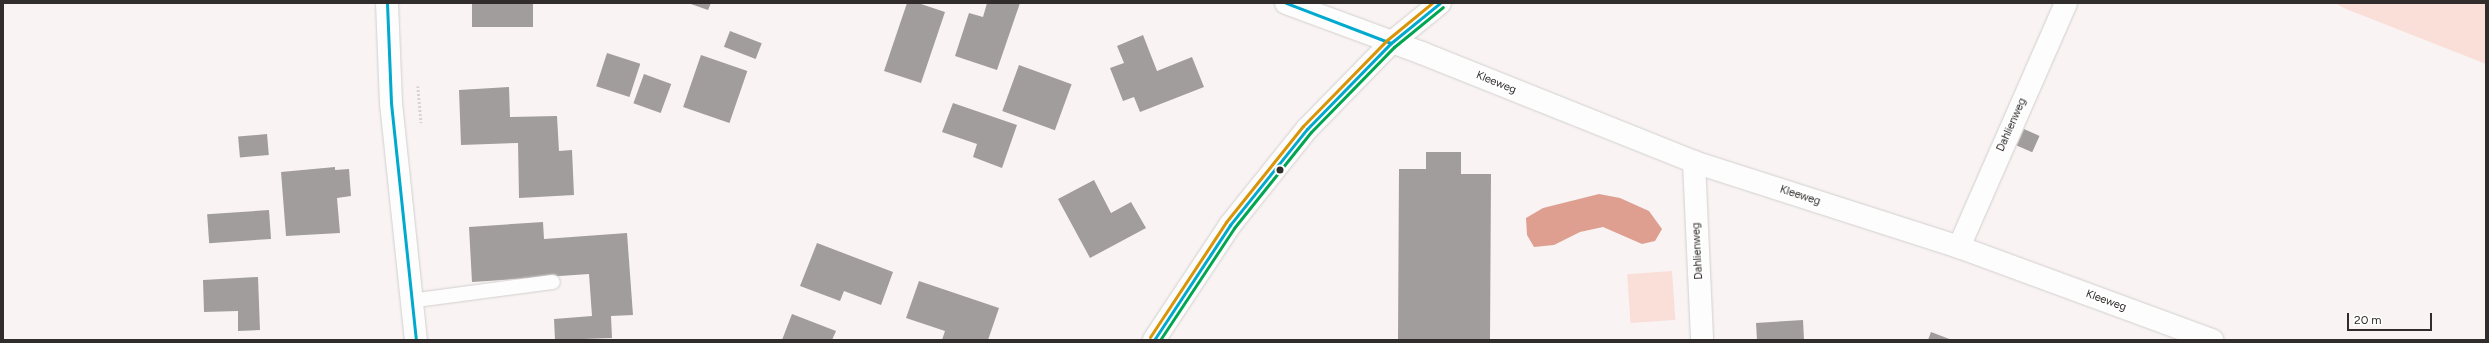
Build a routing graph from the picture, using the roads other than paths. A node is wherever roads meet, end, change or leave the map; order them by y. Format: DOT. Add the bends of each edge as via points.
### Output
graph roads {
  1 [pos="387,3"];
  2 [pos="1286,3"];
  3 [pos="1440,3"];
  4 [pos="2066,3"];
  5 [pos="1390,43"];
  6 [pos="1694,162"];
  7 [pos="1959,247"];
  8 [pos="554,282"];
  9 [pos="410,301"];
  10 [pos="416,340"];
  11 [pos="1154,340"];
  12 [pos="1702,340"];
  13 [pos="2212,340"];
  1 -- 9 [label="street" via="391,103"];
  2 -- 5 [label="street, Kleeweg"];
  3 -- 5 [label="street"];
  4 -- 7 [label="street, Dahlienweg"];
  5 -- 6 [label="street, Kleeweg"];
  5 -- 11 [label="street" via="1307,129 1266,178 1230,225"];
  6 -- 7 [label="street, Kleeweg"];
  6 -- 12 [label="street, Dahlienweg"];
  7 -- 13 [label="street, Kleeweg"];
  8 -- 9 [label="lane"];
  9 -- 10 [label="street"];
}
